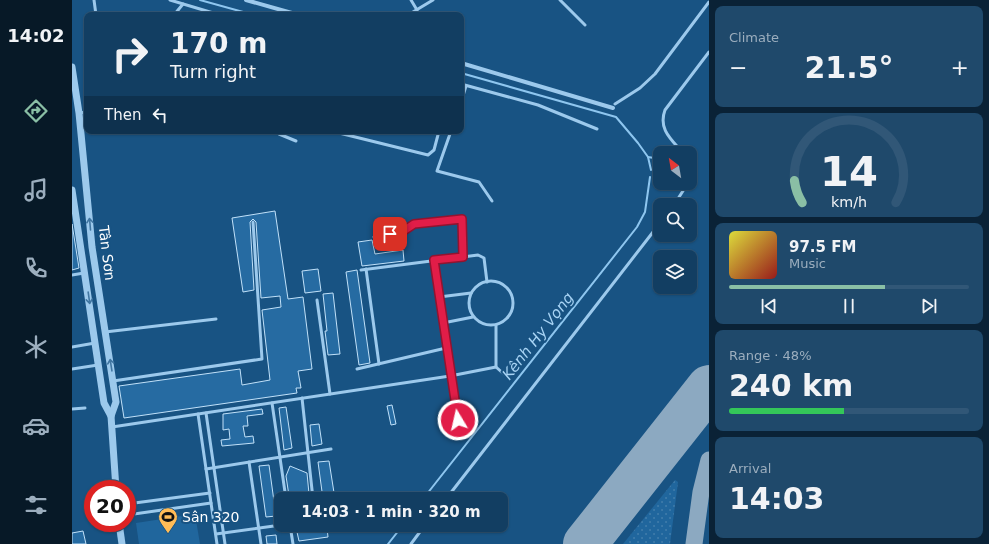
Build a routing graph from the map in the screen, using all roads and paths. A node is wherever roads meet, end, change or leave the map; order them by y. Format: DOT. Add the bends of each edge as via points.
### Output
graph roads {
  1 [pos="94,0"];
  2 [pos="170,0"];
  3 [pos="246,0"];
  4 [pos="410,0"];
  5 [pos="433,0"];
  6 [pos="560,0"];
  7 [pos="257,1"];
  8 [pos="709,2"];
  9 [pos="183,4"];
  10 [pos="417,10"];
  11 [pos="96,12"];
  12 [pos="176,12"];
  13 [pos="210,12"];
  14 [pos="290,12"];
  15 [pos="413,12"];
  16 [pos="585,25"];
  17 [pos="709,52"];
  18 [pos="464,64"];
  19 [pos="72,67"];
  20 [pos="466,86"];
  21 [pos="74,88"];
  22 [pos="464,92"];
  23 [pos="614,106"];
  24 [pos="84,112"];
  25 [pos="79,113"];
  26 [pos="597,129"];
  27 [pos="279,134"];
  28 [pos="343,134"];
  29 [pos="438,134"];
  30 [pos="450,134"];
  31 [pos="296,141"];
  32 [pos="677,146"];
  33 [pos="72,190"];
  34 [pos="492,201"];
  35 [pos="73,209"];
  36 [pos="253,222"];
  37 [pos="653,232"];
  38 [pos="374,237"];
  39 [pos="92,247"];
  40 [pos="82,249"];
  41 [pos="463,257"];
  42 [pos="434,260"];
  43 [pos="94,265"];
  44 [pos="366,269"];
  45 [pos="85,270"];
  46 [pos="361,270"];
  47 [pos="72,275"];
  48 [pos="487,282"];
  49 [pos="471,293"];
  50 [pos="439,297"];
  51 [pos="317,300"];
  52 [pos="473,317"];
  53 [pos="216,319"];
  54 [pos="443,323"];
  55 [pos="496,325"];
  56 [pos="105,332"];
  57 [pos="95,343"];
  58 [pos="72,347"];
  59 [pos="446,348"];
  60 [pos="379,364"];
  61 [pos="98,365"];
  62 [pos="496,367"];
  63 [pos="72,369"];
  64 [pos="357,369"];
  65 [pos="450,376"];
  66 [pos="506,376"];
  67 [pos="113,381"];
  68 [pos="330,394"];
  69 [pos="302,398"];
  70 [pos="272,403"];
  71 [pos="85,408"];
  72 [pos="72,409"];
  73 [pos="206,413"];
  74 [pos="198,414"];
  75 [pos="111,416"];
  76 [pos="112,427"];
  77 [pos="460,435"];
  78 [pos="331,449"];
  79 [pos="308,453"];
  80 [pos="280,457"];
  81 [pos="249,462"];
  82 [pos="214,468"];
  83 [pos="206,469"];
  84 [pos="115,480"];
  85 [pos="285,492"];
  86 [pos="312,492"];
  87 [pos="451,492"];
  88 [pos="210,493"];
  89 [pos="136,503"];
  90 [pos="211,503"];
  91 [pos="136,513"];
  92 [pos="274,526"];
  93 [pos="258,528"];
  94 [pos="120,532"];
  95 [pos="291,532"];
  96 [pos="420,532"];
  97 [pos="223,533"];
  98 [pos="216,534"];
  99 [pos="122,544"];
  100 [pos="217,544"];
  101 [pos="225,544"];
  102 [pos="261,544"];
  103 [pos="293,544"];
  104 [pos="411,544"];
  1 -- 11 [label="lane"];
  2 -- 9 [label="lane"];
  3 -- 7 [label="street"];
  4 -- 10 [label="lane"];
  5 -- 10 [label="lane"];
  6 -- 16 [label="lane"];
  7 -- 14 [label="street"];
  8 -- 23 [label="lane" via="655,74"];
  9 -- 12 [label="lane"];
  9 -- 13 [label="lane"];
  10 -- 15 [label="lane"];
  17 -- 32 [label="lane" via="679,90 662,117 663,129"];
  18 -- 23 [label="street"];
  19 -- 21 [label="street, Tân Sơn"];
  20 -- 22 [label="lane"];
  20 -- 26 [label="lane" via="538,105"];
  21 -- 25 [label="street, Tân Sơn"];
  24 -- 25 [label="lane"];
  39 -- 25 [label="street, Tân Sơn, one-way"];
  27 -- 31 [label="lane"];
  28 -- 29 [label="lane" via="428,156 434,150"];
  30 -- 34 [label="lane" via="437,171 479,182"];
  33 -- 35 [label="street, Tân Sơn"];
  35 -- 40 [label="street, Tân Sơn"];
  36 -- 67 [label="lane" via="262,359"];
  37 -- 87 [label="lane"];
  38 -- 41 [label="lane" via="405,230 414,224 462,219"];
  39 -- 40 [label="street" via="88,251"];
  39 -- 43 [label="street, Tân Sơn"];
  40 -- 45 [label="street, Tân Sơn"];
  41 -- 42 [label="lane"];
  41 -- 48 [label="lane" via="481,255 484,258"];
  42 -- 44 [label="lane"];
  42 -- 50 [label="lane"];
  43 -- 45 [label="street" via="89,264"];
  43 -- 56 [label="street, Tân Sơn"];
  44 -- 46 [label="lane"];
  44 -- 60 [label="lane"];
  45 -- 47 [label="lane"];
  45 -- 57 [label="street, Tân Sơn, one-way"];
  48 -- 49 [label="lane" via="476,287"];
  48 -- 55 [label="lane" via="503,285 512,296 513,303 508,317"];
  49 -- 50 [label="lane"];
  49 -- 52 [label="lane" via="468,307"];
  50 -- 54 [label="lane"];
  51 -- 68 [label="lane"];
  52 -- 54 [label="lane"];
  52 -- 55 [label="lane" via="482,324"];
  53 -- 56 [label="lane"];
  54 -- 59 [label="lane"];
  55 -- 62 [label="lane"];
  67 -- 56 [label="street, Tân Sơn, one-way"];
  57 -- 58 [label="lane"];
  57 -- 61 [label="street, Tân Sơn"];
  59 -- 60 [label="lane"];
  59 -- 65 [label="lane"];
  60 -- 64 [label="lane"];
  61 -- 63 [label="lane"];
  61 -- 75 [label="street, Tân Sơn" via="104,404"];
  62 -- 65 [label="lane"];
  62 -- 66 [label="lane"];
  65 -- 68 [label="lane"];
  65 -- 77 [label="lane"];
  67 -- 75 [label="street, Tân Sơn" via="116,402"];
  68 -- 69 [label="lane"];
  69 -- 70 [label="lane"];
  69 -- 79 [label="lane"];
  70 -- 73 [label="lane"];
  70 -- 80 [label="lane"];
  71 -- 72 [label="lane"];
  73 -- 74 [label="lane"];
  73 -- 82 [label="lane"];
  74 -- 76 [label="lane"];
  74 -- 83 [label="lane"];
  75 -- 76 [label="street, Tân Sơn"];
  76 -- 84 [label="street, Tân Sơn"];
  78 -- 79 [label="lane"];
  79 -- 80 [label="lane"];
  79 -- 86 [label="lane"];
  80 -- 81 [label="lane"];
  80 -- 85 [label="lane"];
  81 -- 82 [label="lane"];
  81 -- 93 [label="lane"];
  82 -- 83 [label="lane"];
  82 -- 97 [label="lane"];
  83 -- 88 [label="lane"];
  88 -- 89 [label="lane"];
  88 -- 90 [label="lane"];
  90 -- 91 [label="lane"];
  90 -- 98 [label="lane"];
  92 -- 93 [label="lane"];
  93 -- 97 [label="lane"];
  93 -- 102 [label="lane"];
  94 -- 99 [label="street"];
  95 -- 103 [label="lane"];
  96 -- 104 [label="lane"];
  97 -- 98 [label="lane"];
  97 -- 101 [label="lane"];
  98 -- 100 [label="lane"];
}
